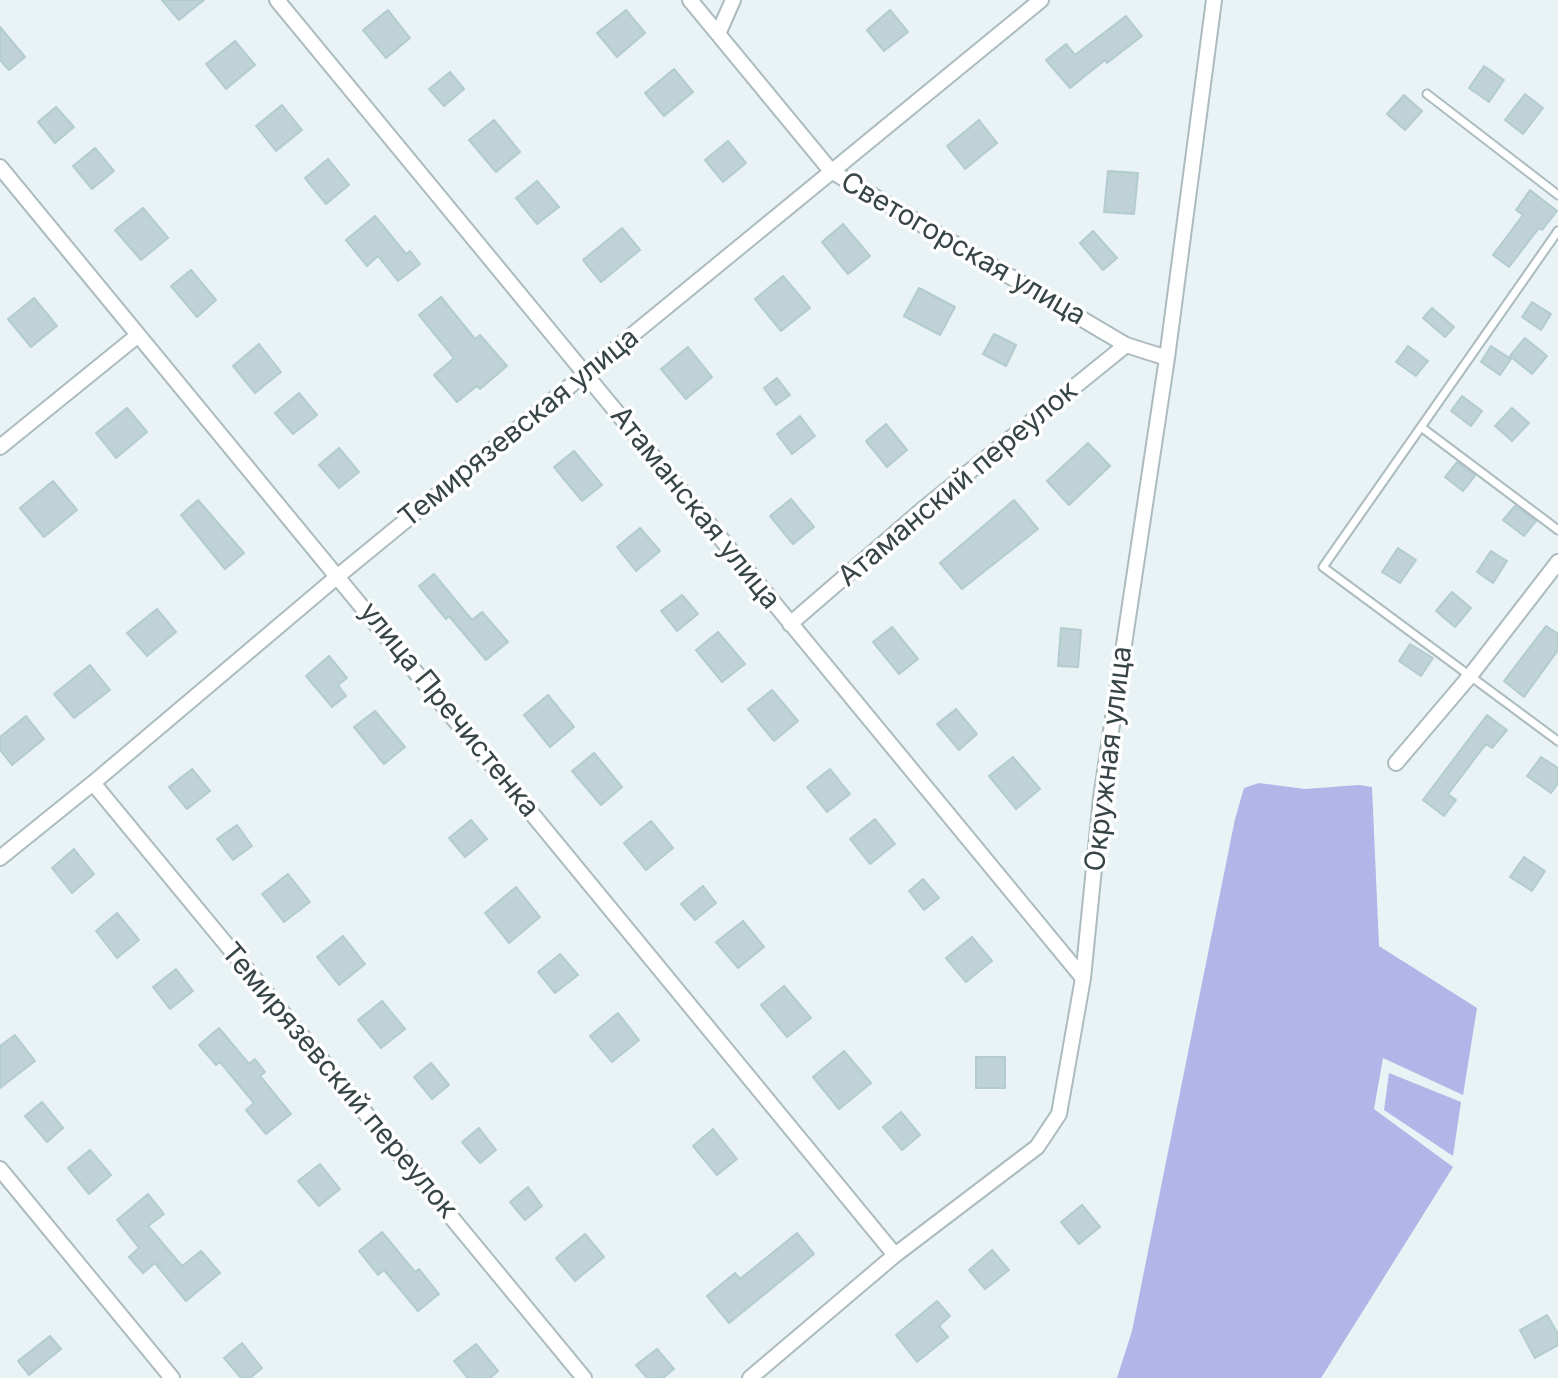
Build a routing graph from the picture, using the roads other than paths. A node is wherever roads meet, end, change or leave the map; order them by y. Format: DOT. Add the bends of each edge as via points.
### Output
graph roads {
  1 [pos="277,0"];
  2 [pos="690,0"];
  3 [pos="733,0"];
  4 [pos="1041,0"];
  5 [pos="1214,0"];
  6 [pos="718,34"];
  7 [pos="1427,94"];
  8 [pos="0,167"];
  9 [pos="831,171"];
  10 [pos="1558,195"];
  11 [pos="1558,231"];
  12 [pos="137,336"];
  13 [pos="1126,345"];
  14 [pos="1167,358"];
  15 [pos="585,374"];
  16 [pos="1421,427"];
  17 [pos="0,447"];
  18 [pos="1558,530"];
  19 [pos="1558,562"];
  20 [pos="338,576"];
  21 [pos="790,624"];
  22 [pos="1470,676"];
  23 [pos="1558,741"];
  24 [pos="1396,763"];
  25 [pos="93,783"];
  26 [pos="0,858"];
  27 [pos="1083,978"];
  28 [pos="0,1169"];
  29 [pos="895,1255"];
  30 [pos="172,1378"];
  31 [pos="584,1378"];
  32 [pos="750,1378"];
  1 -- 15 [label="street, Атаманская улица"];
  2 -- 6 [label="street, Светогорская улица"];
  3 -- 6 [label="street"];
  4 -- 9 [label="street, Темирязевская улица"];
  5 -- 14 [label="street, Окружная улица"];
  6 -- 9 [label="street, Светогорская улица"];
  7 -- 10 [label="lane"];
  8 -- 12 [label="street, улица Пречистенка"];
  9 -- 13 [label="street, Светогорская улица"];
  9 -- 15 [label="street, Темирязевская улица"];
  11 -- 16 [label="lane"];
  12 -- 17 [label="street"];
  12 -- 20 [label="street, улица Пречистенка"];
  13 -- 14 [label="street, Светогорская улица"];
  13 -- 21 [label="street, Атаманский переулок"];
  14 -- 27 [label="street, Окружная улица" via="1101,798"];
  15 -- 20 [label="street, Темирязевская улица"];
  15 -- 21 [label="street, Атаманская улица"];
  16 -- 18 [label="lane"];
  16 -- 22 [label="lane" via="1323,567"];
  19 -- 22 [label="street"];
  20 -- 25 [label="street, Темирязевская улица"];
  20 -- 29 [label="street, улица Пречистенка"];
  21 -- 27 [label="street, Атаманская улица"];
  22 -- 23 [label="lane"];
  22 -- 24 [label="street"];
  25 -- 26 [label="street, Темирязевская улица"];
  25 -- 31 [label="street, Темирязевский переулок"];
  27 -- 29 [label="street, Окружная улица" via="1059,1114 1037,1147"];
  28 -- 30 [label="street"];
  29 -- 32 [label="street, Окружная улица"];
}
